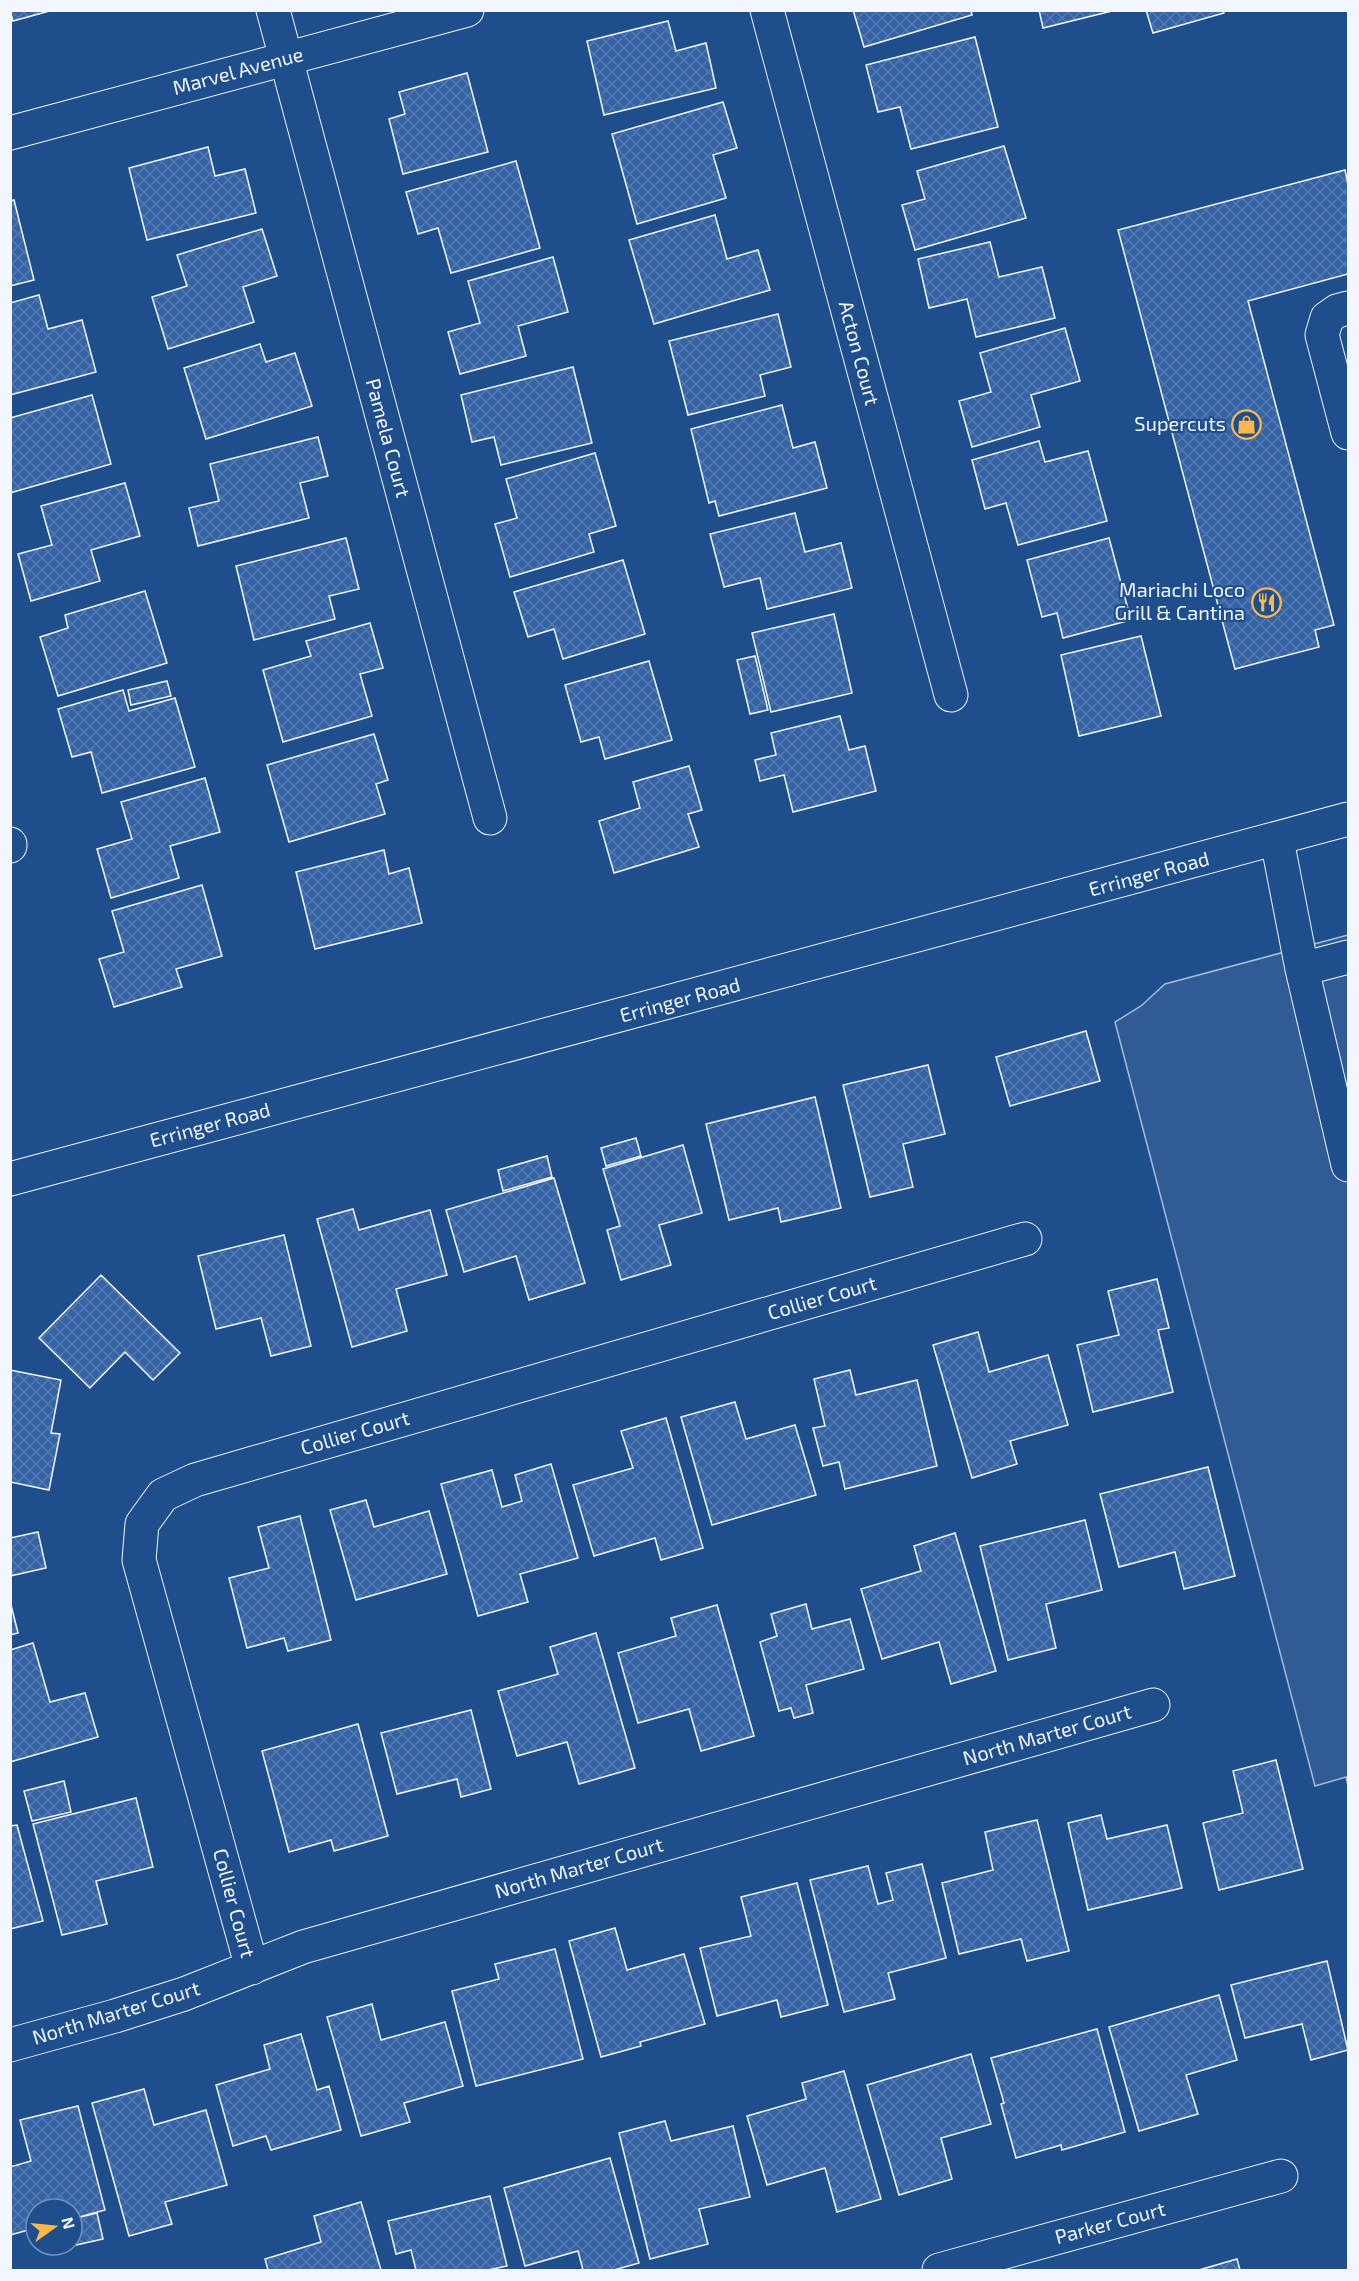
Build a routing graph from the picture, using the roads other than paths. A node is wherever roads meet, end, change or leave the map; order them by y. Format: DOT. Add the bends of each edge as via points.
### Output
graph roads {
  1 [pos="273,10"];
  2 [pos="467,10"];
  3 [pos="767,10"];
  4 [pos="286,59"];
  5 [pos="10,133"];
  6 [pos="1348,308"];
  7 [pos="1348,433"];
  8 [pos="951,695"];
  9 [pos="490,818"];
  10 [pos="1348,819"];
  11 [pos="1277,840"];
  12 [pos="1348,957"];
  13 [pos="1302,969"];
  14 [pos="1348,1165"];
  15 [pos="10,1179"];
  16 [pos="1025,1239"];
  17 [pos="1153,1705"];
  18 [pos="252,1968"];
  19 [pos="10,2046"];
  20 [pos="1281,2176"];
  21 [pos="939,2271"];
  1 -- 4 [label="street, Pamela Court"];
  2 -- 4 [label="street, Marvel Avenue"];
  3 -- 8 [label="street, Acton Court"];
  4 -- 5 [label="street, Marvel Avenue"];
  4 -- 9 [label="street, Pamela Court"];
  6 -- 7 [label="street" via="1327,318 1322,335"];
  10 -- 11 [label="street, Erringer Road"];
  11 -- 13 [label="street"];
  11 -- 15 [label="street, Erringer Road"];
  12 -- 13 [label="street"];
  13 -- 14 [label="street"];
  16 -- 18 [label="street, Collier Court" via="195,1480 163,1495 142,1524 139,1560"];
  17 -- 18 [label="street, North Marter Court" via="303,1947"];
  18 -- 19 [label="street, North Marter Court" via="175,1998"];
  20 -- 21 [label="street, Parker Court"];
}
